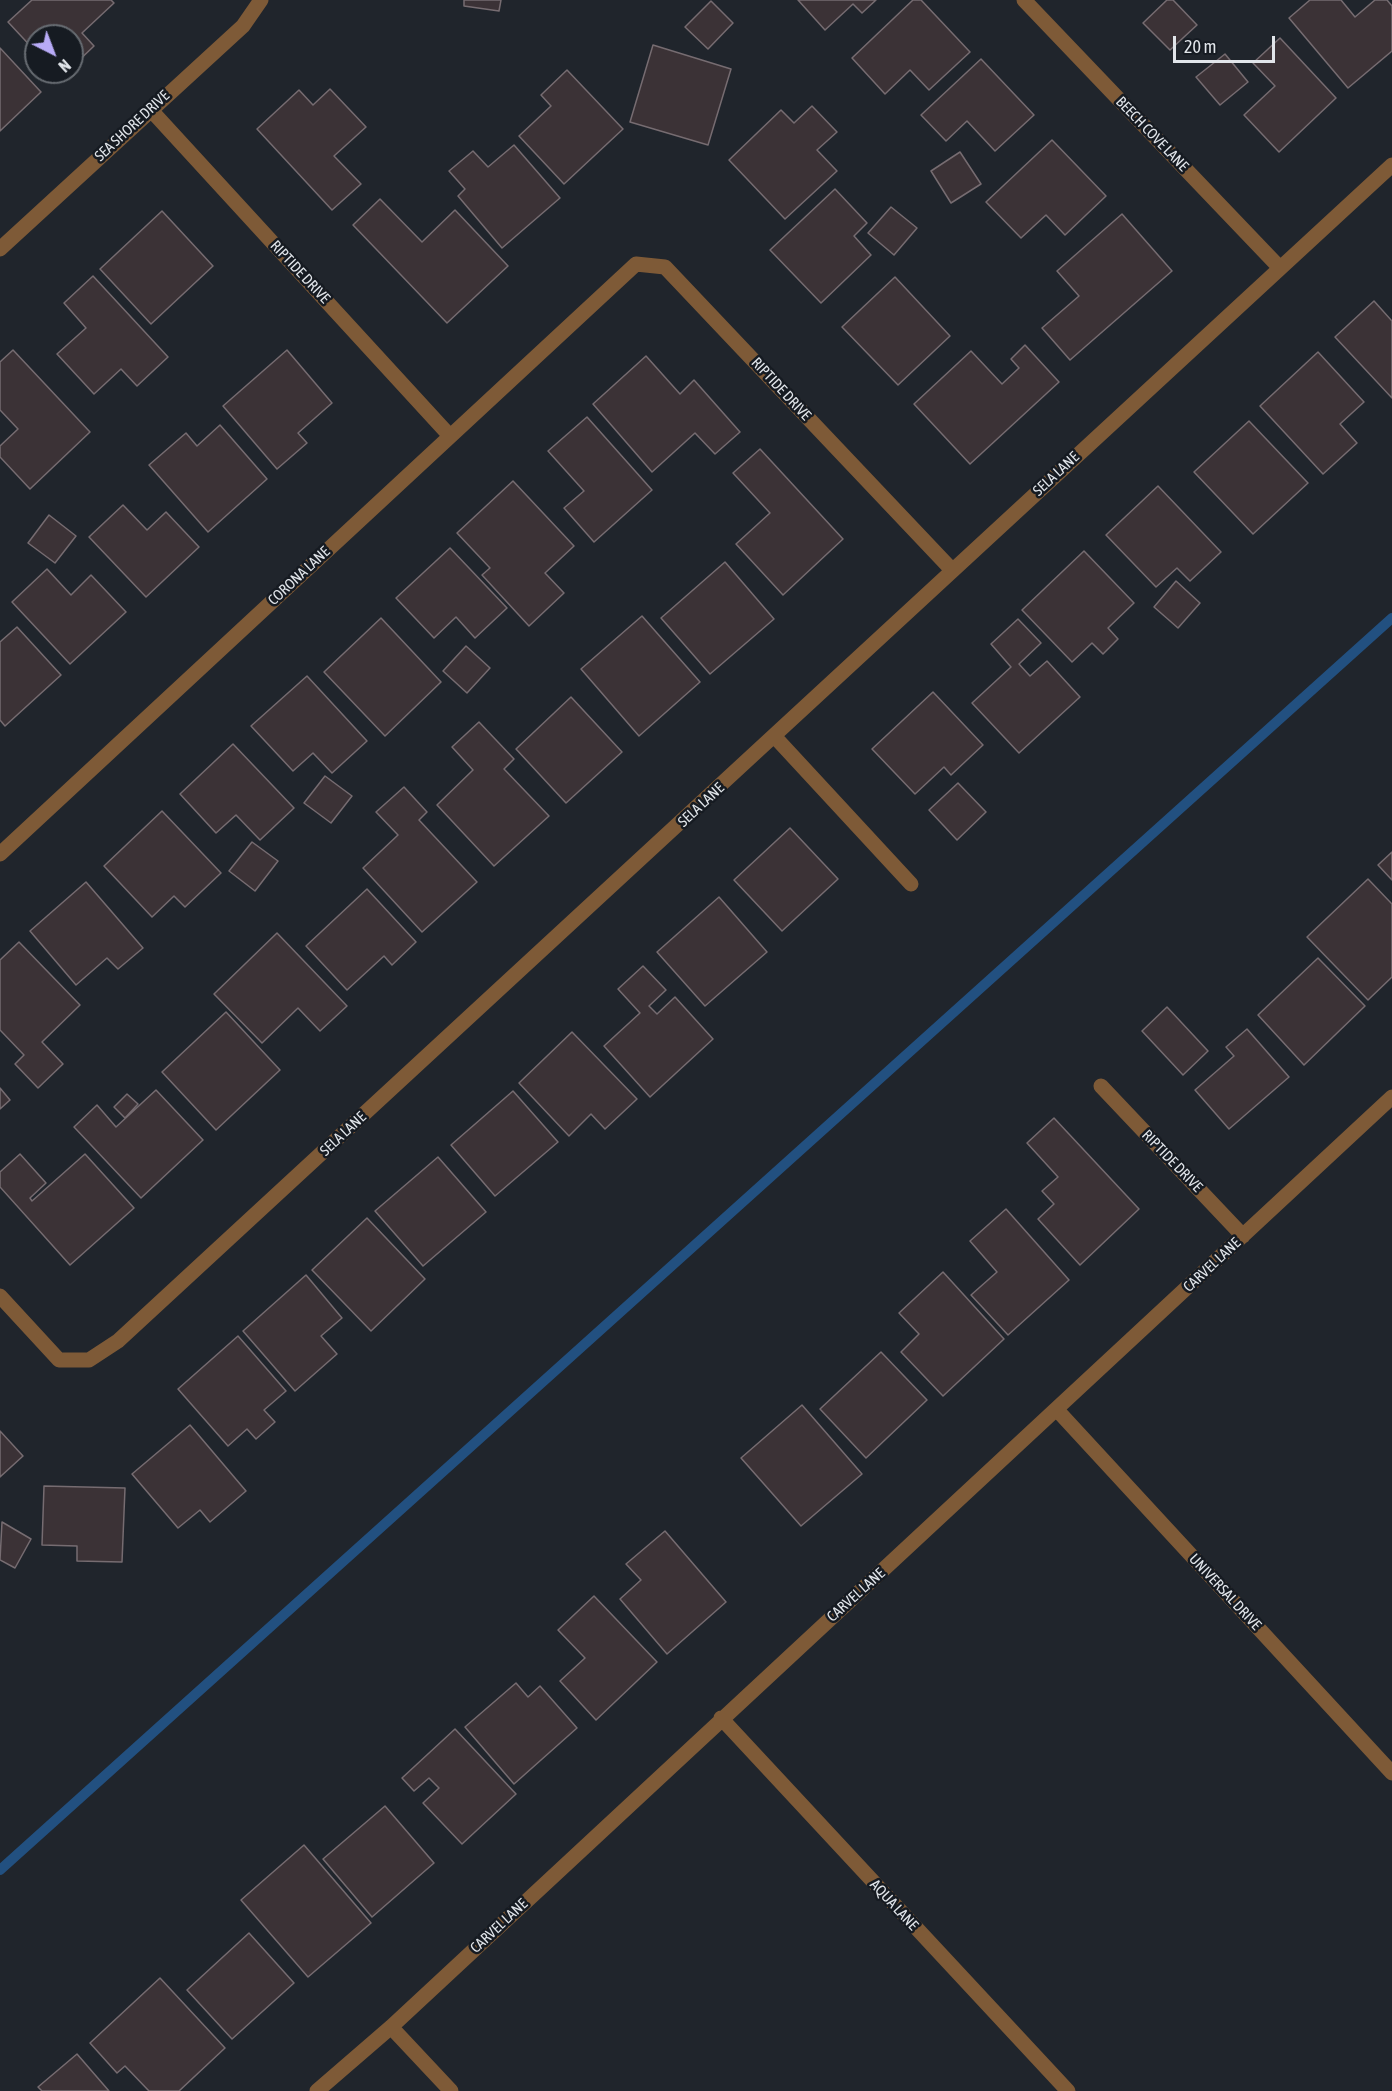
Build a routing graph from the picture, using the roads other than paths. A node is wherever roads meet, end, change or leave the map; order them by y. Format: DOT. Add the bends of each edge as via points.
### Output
graph roads {
  1 [pos="261,0"];
  2 [pos="1024,0"];
  3 [pos="150,109"];
  4 [pos="1392,165"];
  5 [pos="0,249"];
  6 [pos="1280,268"];
  7 [pos="598,298"];
  8 [pos="450,436"];
  9 [pos="952,570"];
  10 [pos="775,737"];
  11 [pos="0,854"];
  12 [pos="911,884"];
  13 [pos="1101,1086"];
  14 [pos="1391,1101"];
  15 [pos="1243,1236"];
  16 [pos="0,1296"];
  17 [pos="1058,1411"];
  18 [pos="721,1718"];
  19 [pos="1392,1773"];
  20 [pos="391,2027"];
  21 [pos="317,2091"];
  22 [pos="451,2091"];
  23 [pos="1068,2091"];
  1 -- 3 [label="street, SEA SHORE DRIVE" via="243,26"];
  2 -- 6 [label="street, BEECH COVE LANE"];
  3 -- 5 [label="street, SEA SHORE DRIVE"];
  3 -- 8 [label="street, RIPTIDE DRIVE"];
  4 -- 6 [label="street, SELA LANE"];
  6 -- 9 [label="street, SELA LANE"];
  7 -- 8 [label="street, CORONA LANE"];
  7 -- 9 [label="street, RIPTIDE DRIVE" via="636,264 665,267"];
  8 -- 11 [label="street, CORONA LANE"];
  9 -- 10 [label="street, SELA LANE"];
  10 -- 12 [label="street"];
  10 -- 16 [label="street, SELA LANE" via="118,1341 89,1360 59,1360"];
  13 -- 15 [label="street, RIPTIDE DRIVE"];
  14 -- 15 [label="street, CARVEL LANE"];
  15 -- 17 [label="street, CARVEL LANE"];
  17 -- 18 [label="street, CARVEL LANE"];
  17 -- 19 [label="street, UNIVERSAL DRIVE"];
  18 -- 20 [label="street, CARVEL LANE"];
  18 -- 23 [label="street, AQUA LANE"];
  20 -- 21 [label="street, CARVEL LANE"];
  20 -- 22 [label="street"];
}
